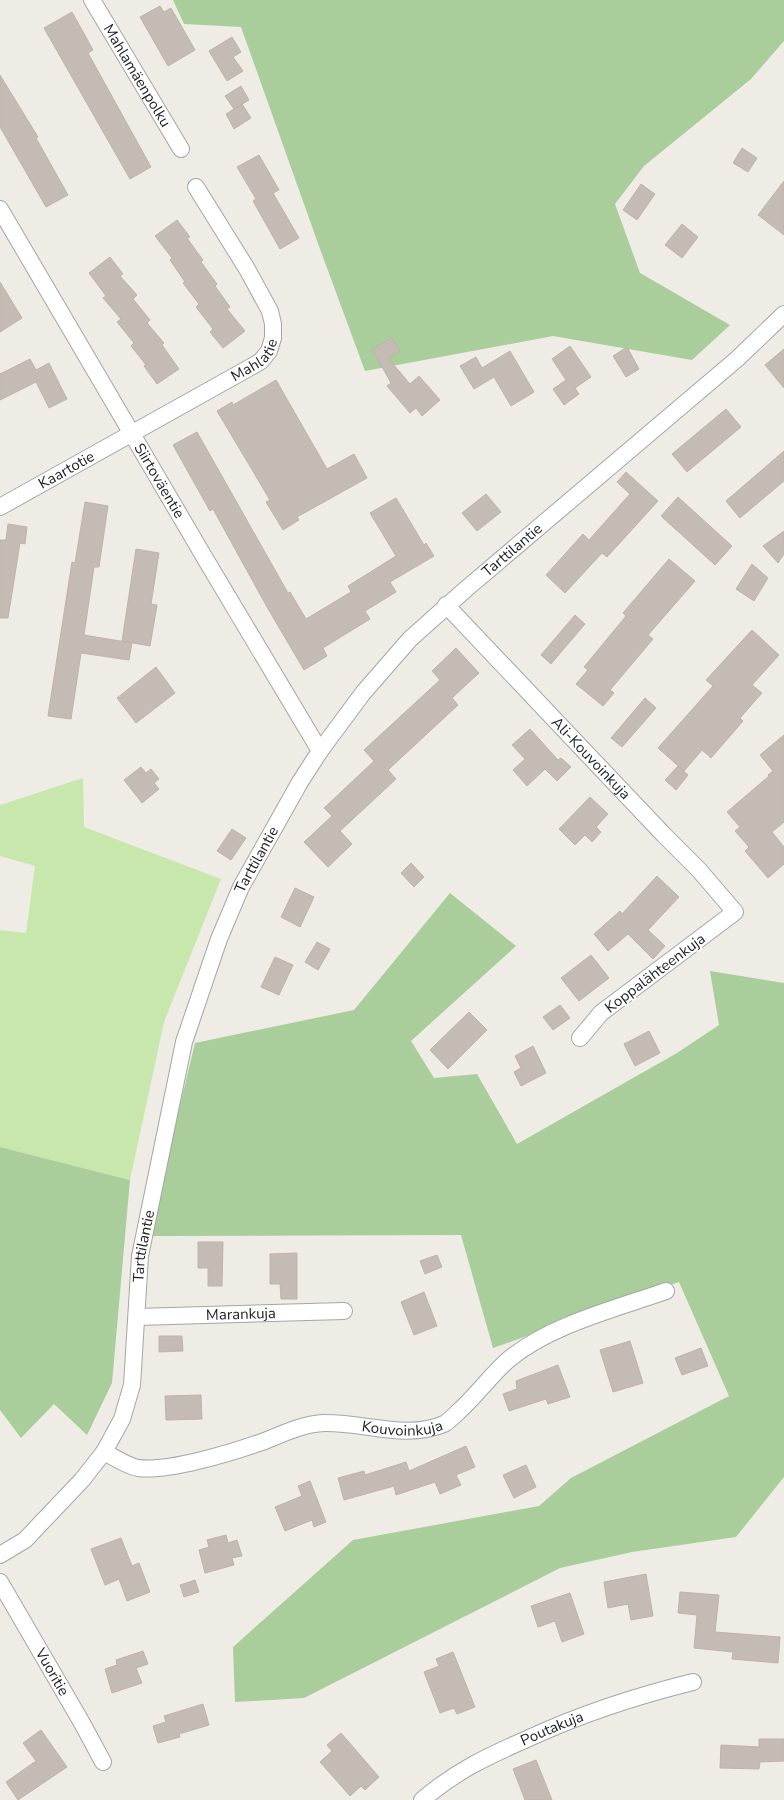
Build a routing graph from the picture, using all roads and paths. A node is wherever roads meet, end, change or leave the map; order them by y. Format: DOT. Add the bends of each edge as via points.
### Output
graph roads {
  1 [pos="92,0"];
  2 [pos="181,149"];
  3 [pos="196,187"];
  4 [pos="0,209"];
  5 [pos="784,314"];
  6 [pos="133,434"];
  7 [pos="0,507"];
  8 [pos="446,605"];
  9 [pos="320,751"];
  10 [pos="735,912"];
  11 [pos="580,1038"];
  12 [pos="666,1291"];
  13 [pos="344,1312"];
  14 [pos="137,1317"];
  15 [pos="104,1452"];
  16 [pos="0,1555"];
  17 [pos="0,1582"];
  18 [pos="693,1682"];
  19 [pos="103,1762"];
  20 [pos="422,1800"];
  1 -- 2 [label="street, Mahlamäenpolku"];
  3 -- 6 [label="street, Mahlatie" via="270,311 274,324 273,338 261,361"];
  4 -- 6 [label="street, Siirtoväentie"];
  5 -- 8 [label="street, Tarttilantie"];
  6 -- 7 [label="street, Kaartotie"];
  6 -- 9 [label="street, Siirtoväentie"];
  8 -- 9 [label="street, Tarttilantie" via="363,693"];
  8 -- 10 [label="street, Ali-Kouvoinkuja" via="700,870"];
  9 -- 14 [label="street, Tarttilantie" via="241,887 192,1015 140,1256"];
  10 -- 11 [label="street, Koppalähteenkuja" via="601,1013"];
  12 -- 15 [label="street, Kouvoinkuja" via="550,1332 508,1360 446,1423 426,1430 305,1425 258,1443 162,1467 137,1468"];
  13 -- 14 [label="street, Marankuja"];
  14 -- 15 [label="street, Tarttilantie" via="132,1384 122,1419"];
  15 -- 16 [label="street, Tarttilantie" via="25,1540"];
  17 -- 19 [label="street, Vuoritie"];
  18 -- 20 [label="street, Poutakuja" via="638,1696 552,1727 478,1760 442,1782"];
}
